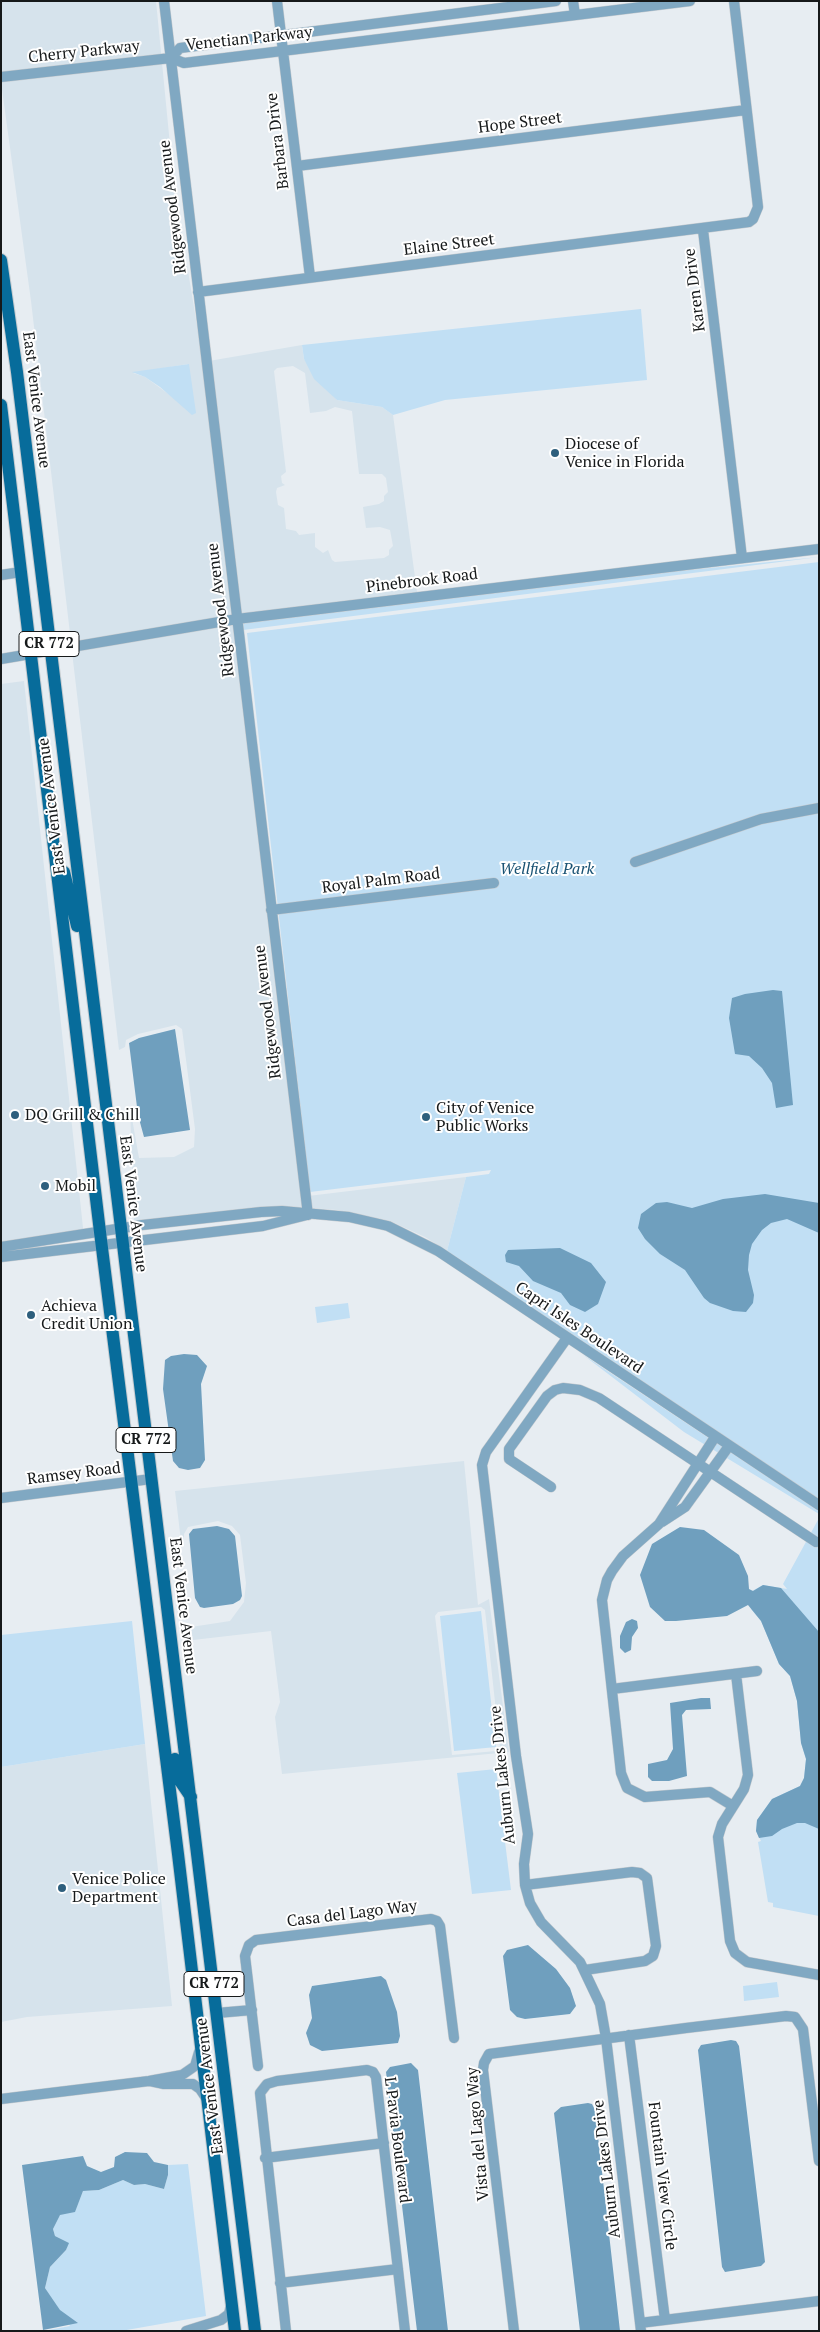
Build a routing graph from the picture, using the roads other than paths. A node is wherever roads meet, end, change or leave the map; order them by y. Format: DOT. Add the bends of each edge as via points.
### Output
graph roads {
  1 [pos="164,1"];
  2 [pos="277,1"];
  3 [pos="556,1"];
  4 [pos="573,1"];
  5 [pos="690,1"];
  6 [pos="734,1"];
  7 [pos="575,15"];
  8 [pos="431,17"];
  9 [pos="433,33"];
  10 [pos="281,37"];
  11 [pos="282,51"];
  12 [pos="171,58"];
  13 [pos="1,77"];
  14 [pos="746,110"];
  15 [pos="297,166"];
  16 [pos="703,230"];
  17 [pos="1,260"];
  18 [pos="310,277"];
  19 [pos="198,292"];
  20 [pos="1,405"];
  21 [pos="819,549"];
  22 [pos="742,558"];
  23 [pos="22,572"];
  24 [pos="1,575"];
  25 [pos="237,619"];
  26 [pos="50,651"];
  27 [pos="1,652"];
  28 [pos="31,654"];
  29 [pos="1,659"];
  30 [pos="819,808"];
  31 [pos="54,848"];
  32 [pos="635,862"];
  33 [pos="494,883"];
  34 [pos="271,910"];
  35 [pos="63,927"];
  36 [pos="84,936"];
  37 [pos="97,1042"];
  38 [pos="308,1215"];
  39 [pos="120,1228"];
  40 [pos="100,1232"];
  41 [pos="122,1244"];
  42 [pos="102,1246"];
  43 [pos="1,1247"];
  44 [pos="1,1257"];
  45 [pos="567,1338"];
  46 [pos="715,1437"];
  47 [pos="729,1446"];
  48 [pos="698,1463"];
  49 [pos="712,1472"];
  50 [pos="151,1479"];
  51 [pos="131,1481"];
  52 [pos="551,1487"];
  53 [pos="1,1498"];
  54 [pos="819,1505"];
  55 [pos="659,1524"];
  56 [pos="816,1542"];
  57 [pos="151,1637"];
  58 [pos="757,1671"];
  59 [pos="736,1674"];
  60 [pos="612,1689"];
  61 [pos="192,1797"];
  62 [pos="733,1806"];
  63 [pos="525,1885"];
  64 [pos="585,1970"];
  65 [pos="819,1975"];
  66 [pos="252,2010"];
  67 [pos="217,2013"];
  68 [pos="198,2033"];
  69 [pos="629,2035"];
  70 [pos="454,2038"];
  71 [pos="606,2038"];
  72 [pos="258,2066"];
  73 [pos="149,2081"];
  74 [pos="1,2100"];
  75 [pos="208,2106"];
  76 [pos="384,2143"];
  77 [pos="266,2158"];
  78 [pos="819,2161"];
  79 [pos="398,2269"];
  80 [pos="280,2283"];
  81 [pos="819,2301"];
  82 [pos="232,2302"];
  83 [pos="665,2320"];
  84 [pos="641,2327"];
  85 [pos="186,2331"];
  86 [pos="235,2331"];
  87 [pos="255,2331"];
  88 [pos="286,2331"];
  89 [pos="405,2331"];
  90 [pos="514,2331"];
  1 -- 12 [label="street, Ridgewood Avenue"];
  2 -- 10 [label="street, Barbara Drive"];
  3 -- 8 [label="street, Venetian Parkway"];
  4 -- 7 [label="street"];
  5 -- 7 [label="street, Venetian Parkway"];
  6 -- 14 [label="street, Karen Drive"];
  7 -- 9 [label="street, Venetian Parkway"];
  8 -- 9 [label="street"];
  8 -- 10 [label="street, Venetian Parkway"];
  9 -- 11 [label="street, Venetian Parkway"];
  10 -- 11 [label="street, Barbara Drive"];
  10 -- 12 [label="street, Venetian Parkway" via="180,48"];
  11 -- 12 [label="street, Venetian Parkway" via="184,63"];
  11 -- 15 [label="street, Barbara Drive"];
  12 -- 13 [label="street, Cherry Parkway"];
  12 -- 19 [label="street, Ridgewood Avenue"];
  14 -- 15 [label="street, Hope Street"];
  14 -- 16 [label="street, Karen Drive" via="757,214 744,224"];
  15 -- 18 [label="street, Barbara Drive"];
  16 -- 18 [label="street, Elaine Street"];
  16 -- 22 [label="street, Karen Drive"];
  17 -- 26 [label="main road, East Venice Avenue / CR 772"];
  18 -- 19 [label="street, Elaine Street"];
  19 -- 25 [label="street, Ridgewood Avenue"];
  20 -- 23 [label="main road, East Venice Avenue / CR 772"];
  21 -- 22 [label="street, Pinebrook Road"];
  22 -- 25 [label="street, Pinebrook Road"];
  23 -- 24 [label="street"];
  23 -- 28 [label="main road, East Venice Avenue / CR 772"];
  25 -- 26 [label="street, Pinebrook Road"];
  25 -- 34 [label="street, Ridgewood Avenue"];
  26 -- 28 [label="street, Pinebrook Road"];
  26 -- 36 [label="main road, East Venice Avenue / CR 772"];
  27 -- 28 [label="street, Pinebrook Road"];
  28 -- 29 [label="street, Pinebrook Road"];
  28 -- 31 [label="main road, East Venice Avenue / CR 772"];
  30 -- 32 [label="street" via="761,819"];
  31 -- 35 [label="main road, East Venice Avenue / CR 772"];
  31 -- 36 [label="main road" via="65,876 75,922"];
  33 -- 34 [label="street, Royal Palm Road"];
  34 -- 38 [label="street, Ridgewood Avenue"];
  35 -- 37 [label="main road" via="78,945 88,1021"];
  35 -- 40 [label="main road, East Venice Avenue / CR 772"];
  36 -- 37 [label="main road, East Venice Avenue / CR 772"];
  37 -- 39 [label="main road, East Venice Avenue / CR 772"];
  38 -- 39 [label="street, Capri Isles Boulevard" via="261,1212"];
  38 -- 41 [label="street, Capri Isles Boulevard" via="263,1226"];
  38 -- 45 [label="street, Capri Isles Boulevard" via="360,1219 411,1236"];
  39 -- 40 [label="street, Capri Isles Boulevard"];
  39 -- 41 [label="main road, East Venice Avenue / CR 772"];
  40 -- 42 [label="main road, East Venice Avenue / CR 772"];
  40 -- 43 [label="street, Capri Isles Boulevard"];
  41 -- 42 [label="street, Capri Isles Boulevard"];
  41 -- 50 [label="main road, East Venice Avenue / CR 772"];
  42 -- 44 [label="street, Capri Isles Boulevard"];
  42 -- 51 [label="main road, East Venice Avenue / CR 772"];
  45 -- 46 [label="street, Capri Isles Boulevard"];
  45 -- 63 [label="street, Auburn Lakes Drive" via="482,1461 528,1834"];
  46 -- 47 [label="street, Capri Isles Boulevard"];
  46 -- 48 [label="street"];
  47 -- 49 [label="street"];
  47 -- 54 [label="street, Capri Isles Boulevard"];
  48 -- 49 [label="street"];
  48 -- 52 [label="street" via="599,1398 580,1390 563,1388 547,1396 508,1454 509,1459"];
  48 -- 55 [label="street"];
  49 -- 55 [label="street" via="685,1507"];
  49 -- 56 [label="street"];
  50 -- 51 [label="street, Ramsey Road"];
  50 -- 61 [label="main road, East Venice Avenue / CR 772"];
  51 -- 53 [label="street, Ramsey Road"];
  51 -- 57 [label="main road, East Venice Avenue / CR 772"];
  55 -- 60 [label="street" via="618,1563 602,1592"];
  57 -- 61 [label="main road" via="162,1668 178,1778"];
  57 -- 68 [label="main road, East Venice Avenue / CR 772"];
  58 -- 59 [label="street"];
  59 -- 60 [label="street"];
  59 -- 62 [label="street" via="748,1775"];
  60 -- 62 [label="street" via="621,1773 627,1788 645,1797 710,1792"];
  61 -- 67 [label="main road, East Venice Avenue / CR 772"];
  62 -- 65 [label="street" via="720,1827 718,1837 732,1948 740,1959 747,1962"];
  63 -- 64 [label="street, Auburn Lakes Drive" via="540,1922"];
  63 -- 64 [label="street" via="632,1872 646,1878 656,1946 653,1956 645,1961"];
  64 -- 71 [label="street, Auburn Lakes Drive" via="600,2004"];
  66 -- 67 [label="street"];
  66 -- 70 [label="street, Casa del Lago Way" via="245,1956 252,1942 435,1920 440,1926"];
  66 -- 72 [label="street, Casa del Lago Way"];
  67 -- 87 [label="main road, East Venice Avenue / CR 772"];
  68 -- 73 [label="street" via="200,2056 192,2070"];
  68 -- 75 [label="main road, East Venice Avenue / CR 772"];
  69 -- 71 [label="street"];
  69 -- 78 [label="street" via="795,2017 803,2029"];
  69 -- 83 [label="street, Fountain View Circle"];
  71 -- 84 [label="street, Auburn Lakes Drive"];
  71 -- 90 [label="street, Vista del Lago Way" via="494,2052 484,2063"];
  73 -- 74 [label="street"];
  73 -- 75 [label="street" via="193,2084 203,2092"];
  75 -- 82 [label="main road, East Venice Avenue / CR 772"];
  76 -- 77 [label="street"];
  76 -- 77 [label="street, L Pavia Boulevard" via="373,2072 367,2070 277,2081 264,2086 259,2097"];
  76 -- 79 [label="street, L Pavia Boulevard"];
  77 -- 80 [label="street, L Pavia Boulevard"];
  79 -- 80 [label="street"];
  79 -- 89 [label="street, L Pavia Boulevard"];
  80 -- 88 [label="street, L Pavia Boulevard"];
  81 -- 83 [label="street"];
  82 -- 85 [label="street" via="224,2319"];
  82 -- 86 [label="main road, East Venice Avenue / CR 772"];
  83 -- 84 [label="street"];
}
